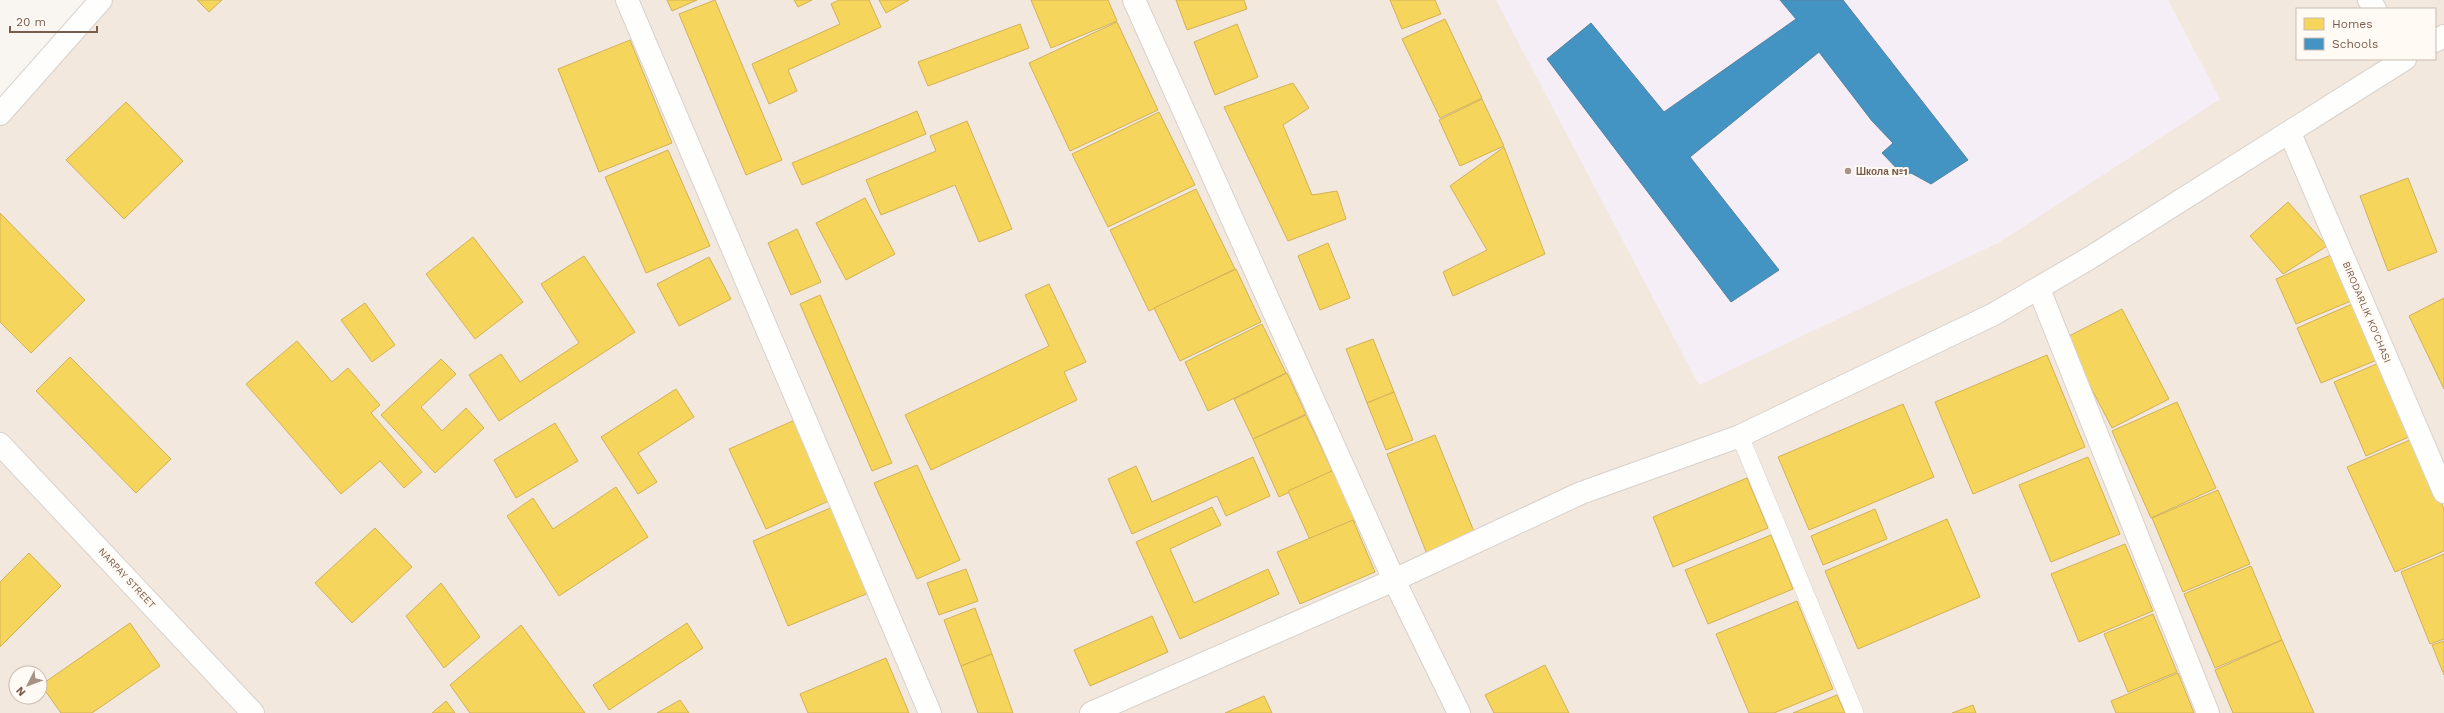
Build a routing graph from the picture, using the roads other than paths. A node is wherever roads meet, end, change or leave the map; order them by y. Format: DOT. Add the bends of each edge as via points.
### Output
graph roads {
  1 [pos="101,0"];
  2 [pos="627,0"];
  3 [pos="1134,0"];
  4 [pos="2403,60"];
  5 [pos="0,114"];
  6 [pos="2290,132"];
  7 [pos="2039,289"];
  8 [pos="1740,436"];
  9 [pos="0,444"];
  10 [pos="2444,492"];
  11 [pos="1394,580"];
  12 [pos="253,713"];
  13 [pos="930,713"];
  14 [pos="1092,713"];
  15 [pos="1459,713"];
  16 [pos="1855,713"];
  17 [pos="2208,713"];
  1 -- 5 [label="street"];
  2 -- 13 [label="street"];
  3 -- 11 [label="street"];
  4 -- 6 [label="street"];
  6 -- 7 [label="street"];
  6 -- 10 [label="street, BIRODARLIK KO'CHASI"];
  7 -- 8 [label="street" via="1994,314"];
  7 -- 17 [label="street"];
  8 -- 11 [label="street" via="1581,493"];
  8 -- 16 [label="lane"];
  9 -- 12 [label="street, NARPAY STREET"];
  11 -- 14 [label="street"];
  11 -- 15 [label="street"];
}
